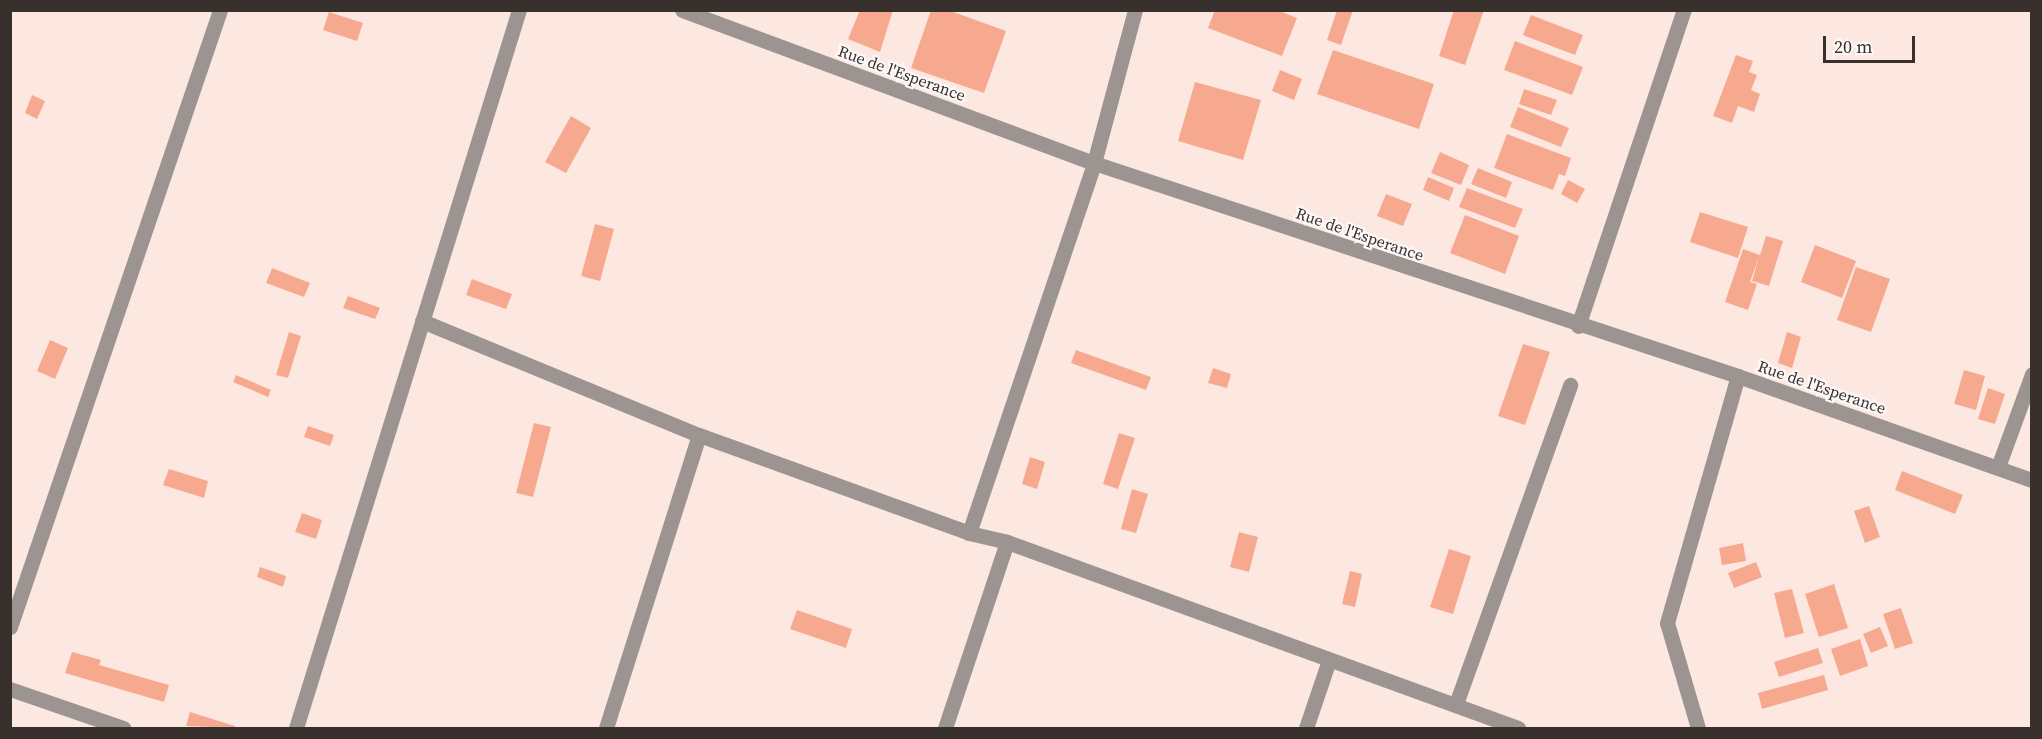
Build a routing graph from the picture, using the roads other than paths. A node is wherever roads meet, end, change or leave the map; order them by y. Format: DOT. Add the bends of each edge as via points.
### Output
graph roads {
  1 [pos="220,10"];
  2 [pos="519,10"];
  3 [pos="682,10"];
  4 [pos="1135,10"];
  5 [pos="1684,10"];
  6 [pos="1094,163"];
  7 [pos="422,321"];
  8 [pos="1578,326"];
  9 [pos="2031,374"];
  10 [pos="1738,376"];
  11 [pos="1570,385"];
  12 [pos="699,435"];
  13 [pos="1998,467"];
  14 [pos="2031,480"];
  15 [pos="969,533"];
  16 [pos="1007,542"];
  17 [pos="10,627"];
  18 [pos="1329,660"];
  19 [pos="10,689"];
  20 [pos="1456,704"];
  21 [pos="123,729"];
  22 [pos="296,729"];
  23 [pos="606,729"];
  24 [pos="945,729"];
  25 [pos="1306,729"];
  26 [pos="1518,729"];
  27 [pos="1698,729"];
  1 -- 17 [label="street"];
  2 -- 7 [label="street"];
  3 -- 6 [label="street, Rue de l'Esperance"];
  4 -- 6 [label="street"];
  5 -- 8 [label="street"];
  6 -- 8 [label="street, Rue de l'Esperance"];
  6 -- 15 [label="street"];
  7 -- 12 [label="street"];
  7 -- 22 [label="street"];
  8 -- 10 [label="street, Rue de l'Esperance"];
  9 -- 13 [label="street"];
  10 -- 13 [label="street, Rue de l'Esperance"];
  10 -- 27 [label="street" via="1667,622"];
  11 -- 20 [label="street"];
  12 -- 15 [label="street"];
  12 -- 23 [label="street"];
  13 -- 14 [label="street, Rue de l'Esperance"];
  15 -- 16 [label="street"];
  16 -- 18 [label="street"];
  16 -- 24 [label="street"];
  18 -- 20 [label="street"];
  18 -- 25 [label="street"];
  19 -- 21 [label="street"];
  20 -- 26 [label="street"];
}
